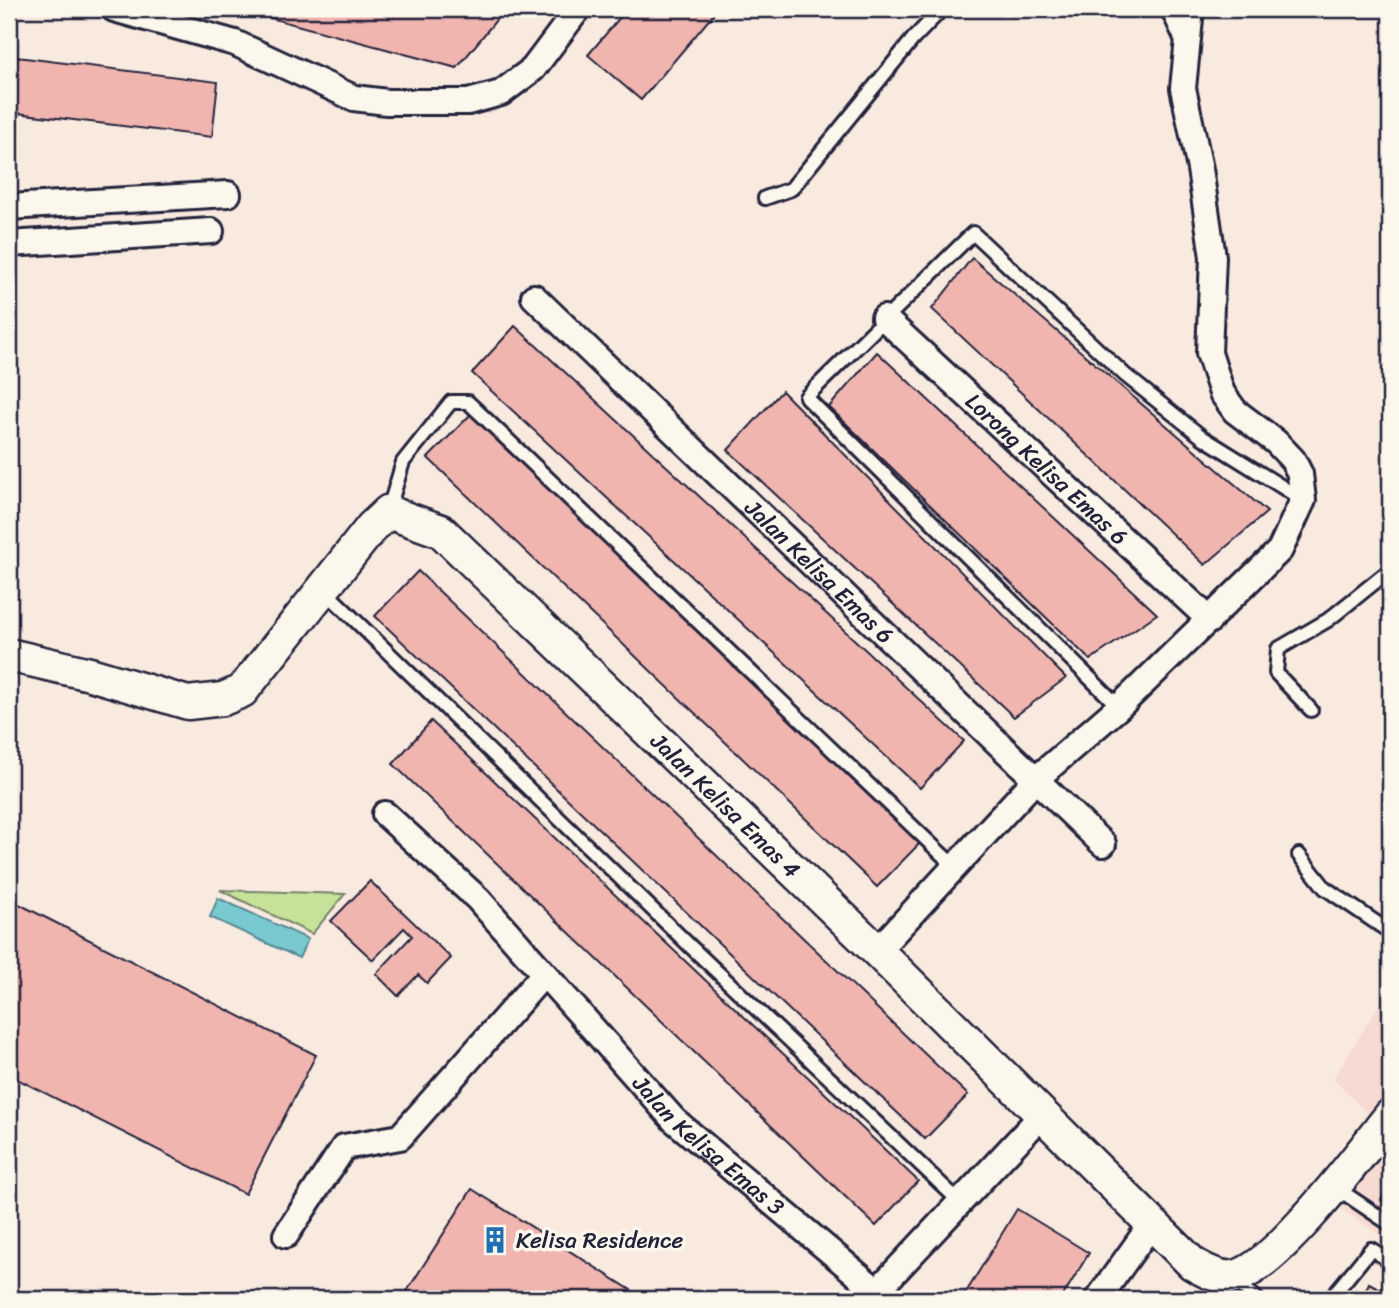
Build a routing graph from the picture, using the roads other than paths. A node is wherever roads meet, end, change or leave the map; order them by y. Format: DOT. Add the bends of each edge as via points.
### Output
graph roads {
  1 [pos="114,9"];
  2 [pos="578,9"];
  3 [pos="942,9"];
  4 [pos="1167,9"];
  5 [pos="1191,9"];
  6 [pos="1185,47"];
  7 [pos="228,194"];
  8 [pos="765,198"];
  9 [pos="9,207"];
  10 [pos="211,230"];
  11 [pos="9,244"];
  12 [pos="534,297"];
  13 [pos="884,318"];
  14 [pos="1303,500"];
  15 [pos="388,512"];
  16 [pos="1390,570"];
  17 [pos="323,589"];
  18 [pos="1210,620"];
  19 [pos="9,655"];
  20 [pos="1119,707"];
  21 [pos="1311,710"];
  22 [pos="1036,779"];
  23 [pos="385,814"];
  24 [pos="1103,844"];
  25 [pos="1299,855"];
  26 [pos="955,867"];
  27 [pos="1390,932"];
  28 [pos="877,951"];
  29 [pos="544,974"];
  30 [pos="1041,1116"];
  31 [pos="1390,1116"];
  32 [pos="1334,1186"];
  33 [pos="960,1202"];
  34 [pos="1153,1222"];
  35 [pos="1390,1224"];
  36 [pos="286,1235"];
  37 [pos="1390,1261"];
  38 [pos="1231,1278"];
  39 [pos="877,1295"];
  40 [pos="1098,1299"];
  41 [pos="1257,1299"];
  42 [pos="1330,1299"];
  1 -- 2 [label="street" via="234,43 355,98 387,102 468,102 502,93 533,69"];
  3 -- 8 [label="lane" via="913,38 791,189"];
  4 -- 6 [label="lane"];
  5 -- 6 [label="street"];
  6 -- 14 [label="street" via="1183,88 1213,257 1209,341 1213,373 1235,411 1293,460"];
  7 -- 9 [label="street"];
  10 -- 11 [label="street"];
  12 -- 22 [label="street, Jalan Kelisa Emas 6"];
  13 -- 14 [label="lane" via="973,233 1125,375 1202,436"];
  13 -- 18 [label="street, Lorong Kelisa Emas 6"];
  13 -- 20 [label="lane" via="806,397"];
  14 -- 18 [label="street" via="1280,550"];
  15 -- 17 [label="street"];
  15 -- 26 [label="lane" via="403,462 451,402 468,402"];
  15 -- 28 [label="street, Jalan Kelisa Emas 4" via="441,531"];
  16 -- 21 [label="lane" via="1328,620 1278,649 1276,673"];
  17 -- 19 [label="street" via="242,691 223,699 188,703"];
  17 -- 33 [label="lane"];
  18 -- 20 [label="street"];
  20 -- 22 [label="street"];
  22 -- 24 [label="street, Jalan Kelisa Emas 6"];
  22 -- 26 [label="street"];
  23 -- 29 [label="street, Jalan Kelisa Emas 3" via="478,899"];
  25 -- 27 [label="lane" via="1325,888"];
  26 -- 28 [label="street"];
  28 -- 30 [label="street, Jalan Kelisa Emas 4"];
  29 -- 36 [label="street" via="400,1137 344,1147"];
  29 -- 39 [label="street, Jalan Kelisa Emas 3" via="674,1120"];
  30 -- 33 [label="street, Jalan Kelisa Emas 3"];
  30 -- 34 [label="street, Jalan Kelisa Emas 4"];
  31 -- 32 [label="street"];
  32 -- 35 [label="lane"];
  32 -- 38 [label="street" via="1252,1271"];
  33 -- 39 [label="street, Jalan Kelisa Emas 3"];
  34 -- 38 [label="street, Jalan Kelisa Emas 4" via="1193,1264"];
  34 -- 40 [label="street"];
  37 -- 42 [label="lane" via="1371,1249"];
  38 -- 41 [label="lane"];
}
